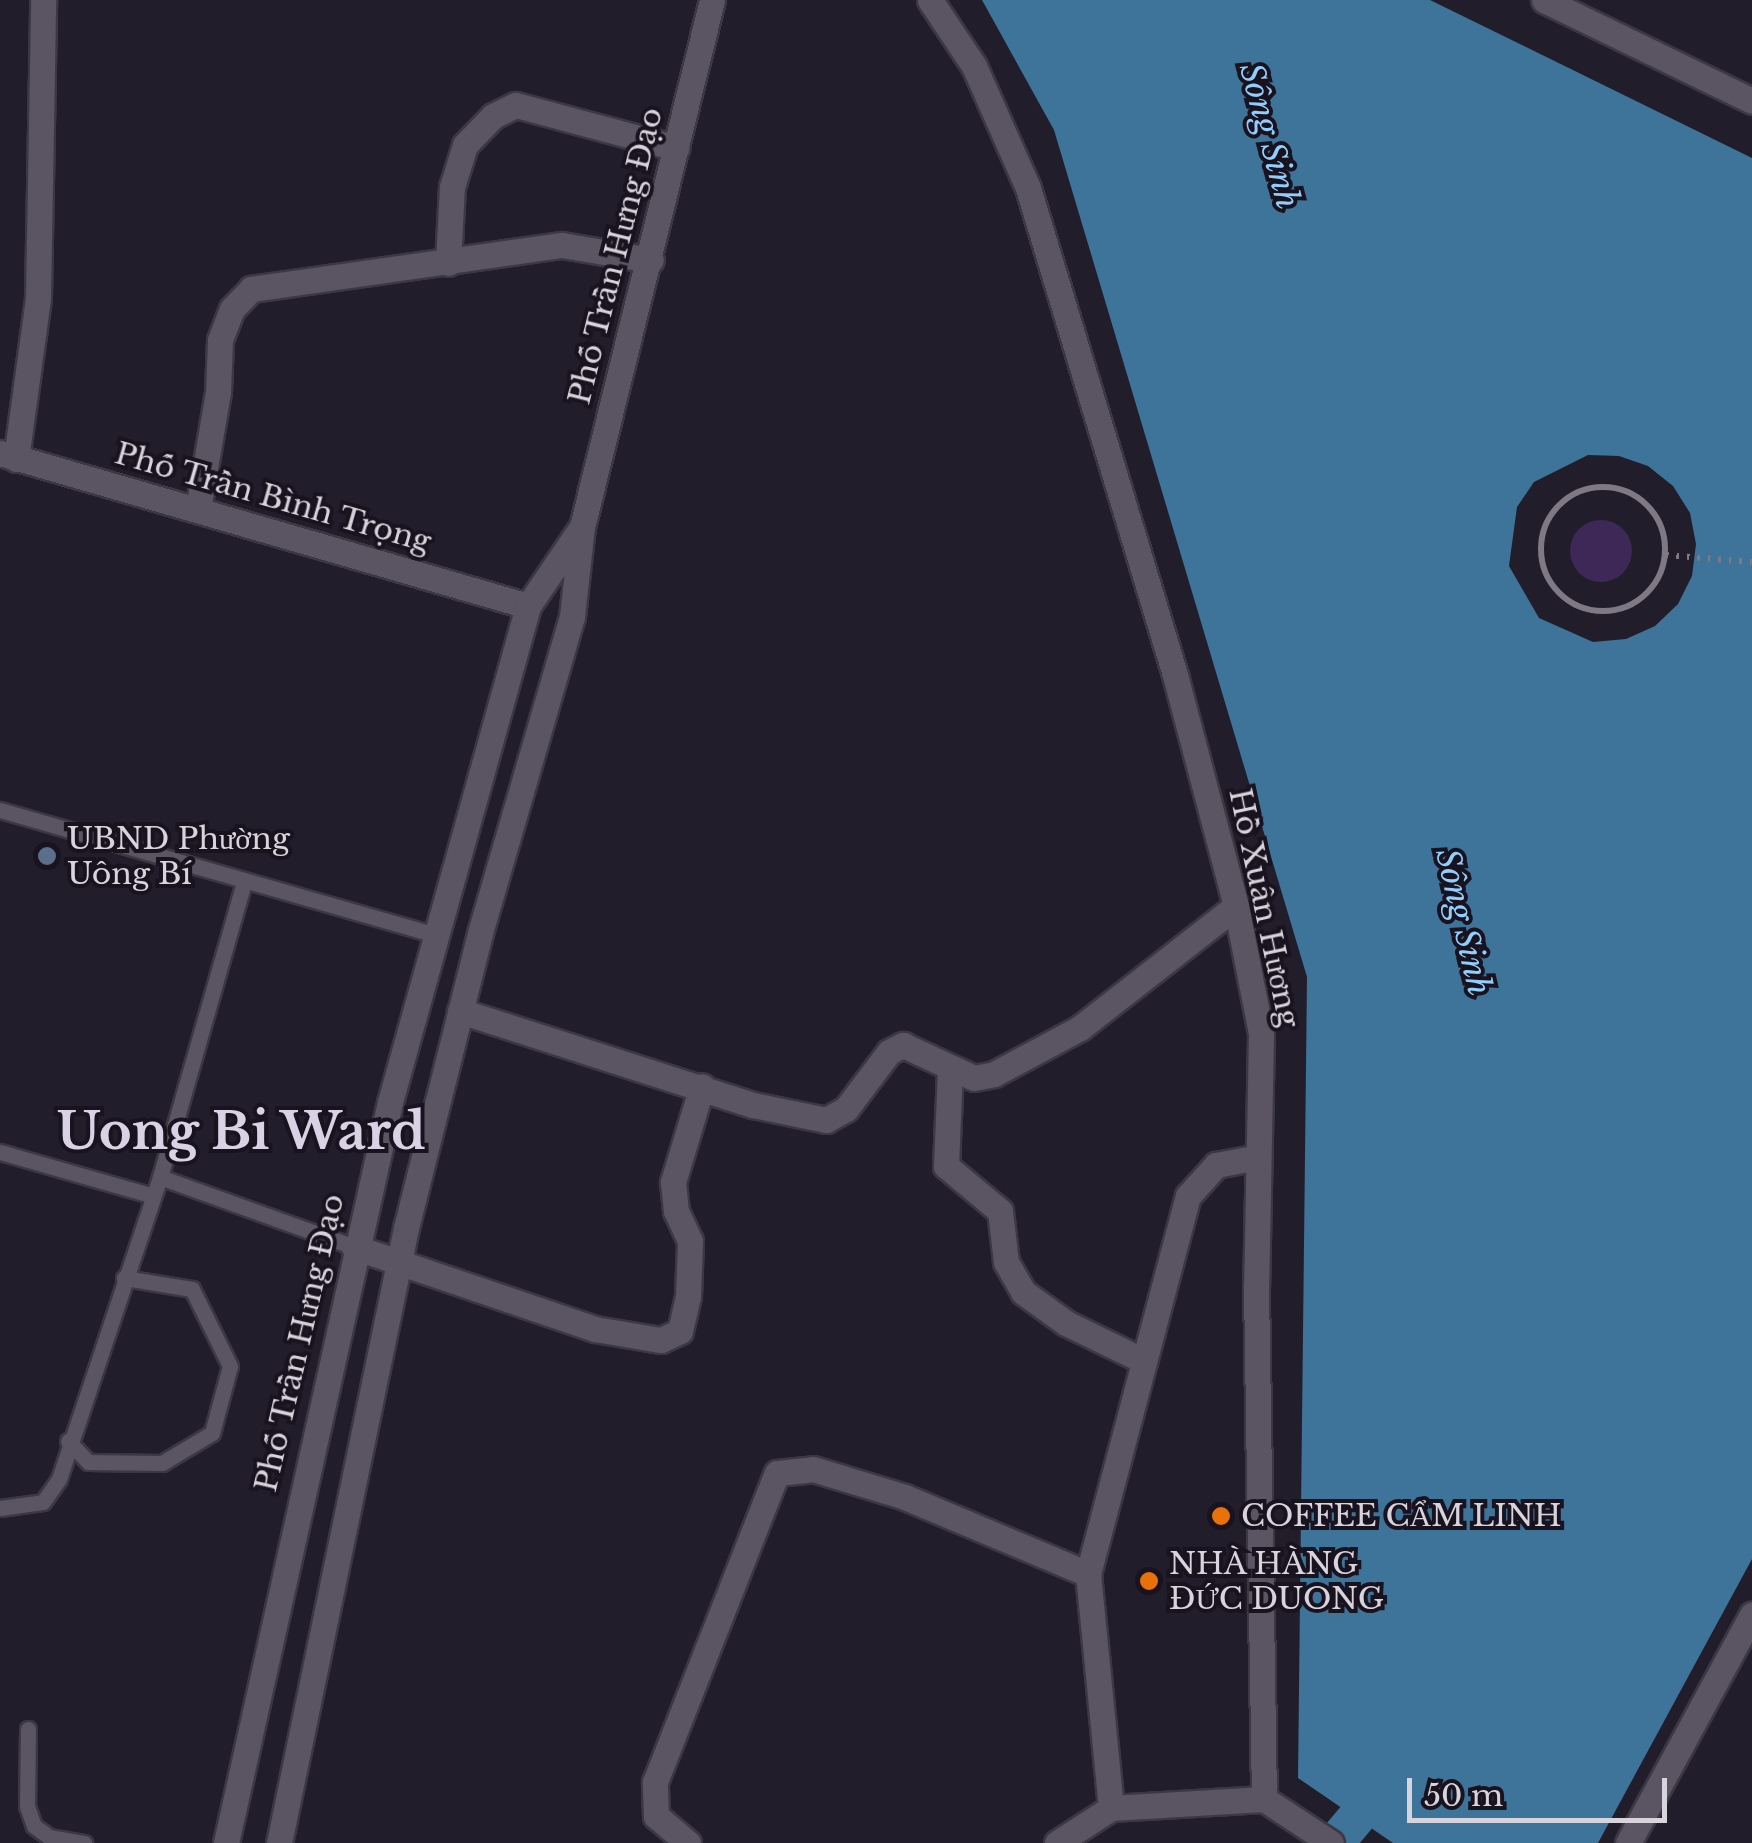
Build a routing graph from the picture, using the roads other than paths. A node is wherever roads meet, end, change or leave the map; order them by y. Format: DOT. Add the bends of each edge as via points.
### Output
graph roads {
  1 [pos="43,0"];
  2 [pos="712,0"];
  3 [pos="930,0"];
  4 [pos="1544,0"];
  5 [pos="1752,101"];
  6 [pos="676,148"];
  7 [pos="651,260"];
  8 [pos="448,263"];
  9 [pos="8,456"];
  10 [pos="198,509"];
  11 [pos="582,527"];
  12 [pos="528,606"];
  13 [pos="0,810"];
  14 [pos="244,884"];
  15 [pos="1236,906"];
  16 [pos="436,936"];
  17 [pos="460,1011"];
  18 [pos="950,1070"];
  19 [pos="702,1086"];
  20 [pos="0,1152"];
  21 [pos="1258,1157"];
  22 [pos="160,1176"];
  23 [pos="153,1196"];
  24 [pos="354,1247"];
  25 [pos="398,1262"];
  26 [pos="124,1278"];
  27 [pos="1144,1361"];
  28 [pos="68,1441"];
  29 [pos="0,1508"];
  30 [pos="1088,1574"];
  31 [pos="1752,1616"];
  32 [pos="28,1729"];
  33 [pos="1264,1799"];
  34 [pos="1112,1808"];
  35 [pos="1322,1837"];
  36 [pos="84,1843"];
  37 [pos="226,1843"];
  38 [pos="280,1843"];
  39 [pos="688,1843"];
  40 [pos="1057,1843"];
  41 [pos="1628,1843"];
  1 -- 9 [label="street" via="38,298"];
  2 -- 6 [label="street, Phố Trần Hưng Đạo"];
  3 -- 15 [label="street, Hồ Xuân Hương" via="974,66 1028,188 1103,425"];
  4 -- 5 [label="street"];
  6 -- 7 [label="street, Phố Trần Hưng Đạo"];
  6 -- 8 [label="street" via="516,105 493,116 465,145 452,187"];
  7 -- 8 [label="street" via="562,244"];
  7 -- 11 [label="street, Phố Trần Hưng Đạo"];
  8 -- 10 [label="street" via="332,272 251,289 232,309 220,340"];
  9 -- 10 [label="street, Phố Trần Bình Trọng"];
  10 -- 12 [label="street, Phố Trần Bình Trọng"];
  11 -- 12 [label="street, Phố Trần Hưng Đạo"];
  11 -- 17 [label="street, Phố Trần Hưng Đạo" via="572,618"];
  12 -- 16 [label="street, Phố Trần Hưng Đạo"];
  13 -- 14 [label="lane"];
  14 -- 16 [label="lane"];
  14 -- 22 [label="lane"];
  15 -- 18 [label="street" via="1080,1028 994,1074 974,1078"];
  15 -- 21 [label="street, Hồ Xuân Hương" via="1261,1034"];
  16 -- 24 [label="street, Phố Trần Hưng Đạo"];
  17 -- 19 [label="street"];
  17 -- 25 [label="street, Phố Trần Hưng Đạo"];
  18 -- 19 [label="street" via="925,1051 902,1046 846,1109 826,1120"];
  18 -- 27 [label="street" via="946,1166 1000,1211 1006,1262 1024,1292 1066,1323"];
  19 -- 25 [label="street" via="673,1182 676,1211 690,1242 680,1331 661,1340 595,1329"];
  20 -- 23 [label="lane"];
  21 -- 27 [label="street" via="1216,1165 1188,1196"];
  21 -- 33 [label="street, Hồ Xuân Hương"];
  22 -- 23 [label="lane"];
  22 -- 24 [label="lane"];
  23 -- 26 [label="lane"];
  24 -- 25 [label="street"];
  24 -- 37 [label="street, Phố Trần Hưng Đạo"];
  25 -- 38 [label="street, Phố Trần Hưng Đạo"];
  26 -- 28 [label="lane"];
  26 -- 28 [label="lane" via="192,1289 230,1366 212,1433 162,1464 88,1462"];
  27 -- 30 [label="street"];
  28 -- 29 [label="lane" via="59,1479 43,1502"];
  30 -- 34 [label="street"];
  30 -- 39 [label="street" via="905,1497 813,1469 777,1473 654,1782 656,1816"];
  31 -- 41 [label="street"];
  32 -- 36 [label="lane" via="27,1806 34,1826"];
  33 -- 34 [label="street"];
  33 -- 35 [label="street"];
  34 -- 40 [label="street"];
}
